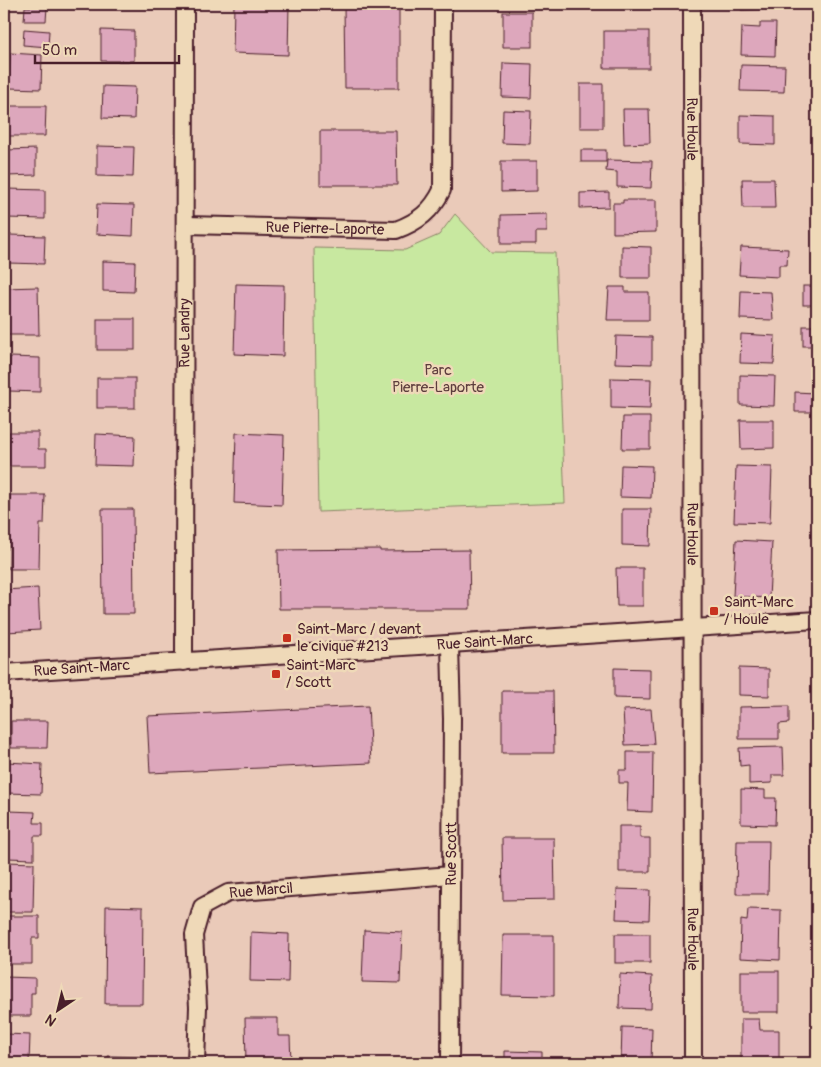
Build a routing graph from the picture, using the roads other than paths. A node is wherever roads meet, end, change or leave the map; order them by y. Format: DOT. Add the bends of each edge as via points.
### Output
graph roads {
  1 [pos="185,4"];
  2 [pos="443,4"];
  3 [pos="692,4"];
  4 [pos="185,225"];
  5 [pos="817,620"];
  6 [pos="692,628"];
  7 [pos="450,646"];
  8 [pos="184,662"];
  9 [pos="4,673"];
  10 [pos="451,875"];
  11 [pos="196,1063"];
  12 [pos="450,1063"];
  13 [pos="694,1063"];
  1 -- 4 [label="street, Rue Landry"];
  2 -- 4 [label="street, Rue Pierre-Laporte" via="442,190 427,213 396,230"];
  3 -- 6 [label="street, Rue Houle"];
  4 -- 8 [label="street, Rue Landry"];
  5 -- 6 [label="street, Rue Saint-Marc"];
  6 -- 7 [label="street, Rue Saint-Marc"];
  6 -- 13 [label="street, Rue Houle"];
  7 -- 8 [label="street, Rue Saint-Marc"];
  7 -- 10 [label="street, Rue Scott"];
  8 -- 9 [label="street, Rue Saint-Marc"];
  10 -- 11 [label="street, Rue Marcil" via="228,893 202,907 194,935 198,1007"];
  10 -- 12 [label="street, Rue Scott"];
}
